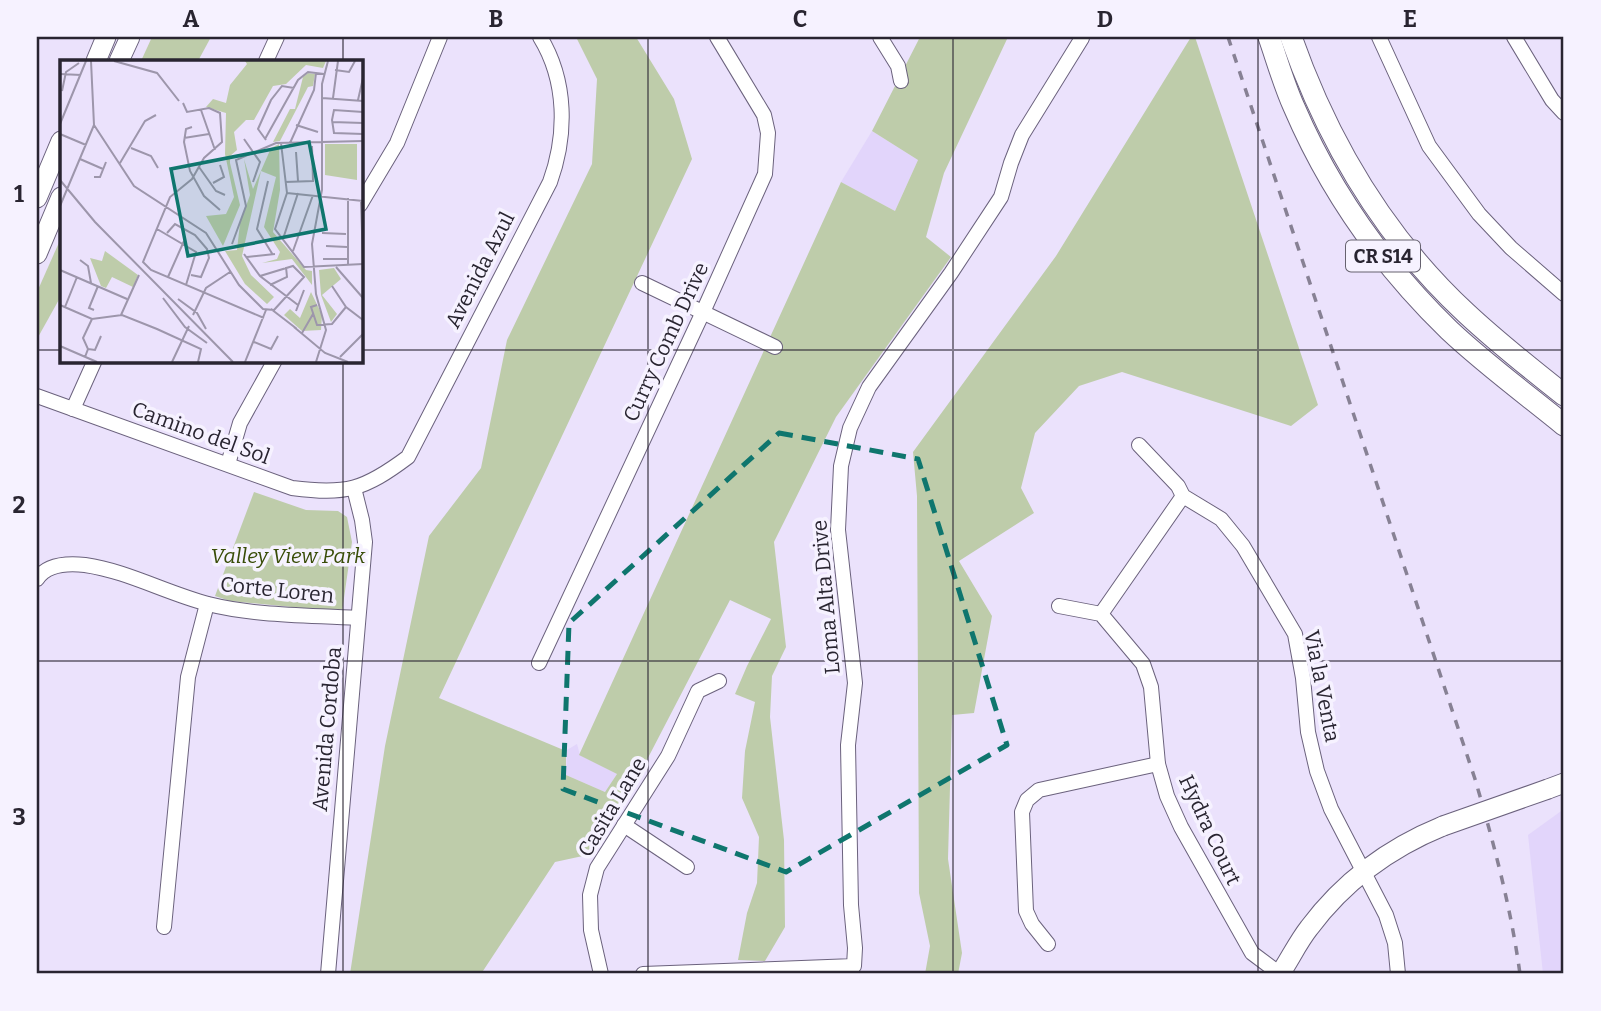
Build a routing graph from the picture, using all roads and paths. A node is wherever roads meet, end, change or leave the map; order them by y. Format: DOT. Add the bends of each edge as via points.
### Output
graph roads {
  1 [pos="106,37"];
  2 [pos="130,37"];
  3 [pos="277,37"];
  4 [pos="440,37"];
  5 [pos="540,37"];
  6 [pos="717,37"];
  7 [pos="880,37"];
  8 [pos="1269,37"];
  9 [pos="1291,37"];
  10 [pos="1379,37"];
  11 [pos="1514,37"];
  12 [pos="1082,38"];
  13 [pos="96,60"];
  14 [pos="120,60"];
  15 [pos="266,60"];
  16 [pos="901,81"];
  17 [pos="1564,113"];
  18 [pos="60,143"];
  19 [pos="37,198"];
  20 [pos="60,199"];
  21 [pos="362,202"];
  22 [pos="37,254"];
  23 [pos="642,283"];
  24 [pos="1564,294"];
  25 [pos="703,312"];
  26 [pos="775,347"];
  27 [pos="94,362"];
  28 [pos="274,362"];
  29 [pos="1564,395"];
  30 [pos="37,396"];
  31 [pos="73,409"];
  32 [pos="1564,425"];
  33 [pos="1139,445"];
  34 [pos="228,464"];
  35 [pos="354,488"];
  36 [pos="1184,496"];
  37 [pos="37,579"];
  38 [pos="207,604"];
  39 [pos="1059,606"];
  40 [pos="1101,614"];
  41 [pos="357,618"];
  42 [pos="539,663"];
  43 [pos="719,681"];
  44 [pos="1158,764"];
  45 [pos="1556,786"];
  46 [pos="624,825"];
  47 [pos="687,867"];
  48 [pos="1363,872"];
  49 [pos="164,927"];
  50 [pos="1048,943"];
  51 [pos="328,974"];
  52 [pos="601,974"];
  53 [pos="643,974"];
  54 [pos="1280,974"];
  55 [pos="1398,974"];
  1 -- 13 [label="street"];
  2 -- 14 [label="street"];
  3 -- 15 [label="street"];
  4 -- 21 [label="street" via="397,143"];
  5 -- 35 [label="street, Avenida Azul" via="556,73 563,114 558,161 550,182 408,457 381,477"];
  6 -- 25 [label="street, Curry Comb Drive" via="764,115 769,153 765,174"];
  7 -- 16 [label="street" via="898,66"];
  8 -- 32 [label="main road, CR S14" via="1316,155 1362,229 1399,277 1450,330"];
  9 -- 29 [label="main road, CR S14" via="1340,152 1396,237 1465,313"];
  10 -- 24 [label="street" via="1429,146 1479,214"];
  11 -- 17 [label="street"];
  12 -- 53 [label="street, Loma Alta Drive" via="1023,135 1001,197 869,387 850,428 841,466 838,530 855,683 848,745 854,966"];
  18 -- 19 [label="street"];
  20 -- 22 [label="street"];
  23 -- 25 [label="street"];
  25 -- 26 [label="street"];
  25 -- 42 [label="street, Curry Comb Drive"];
  27 -- 31 [label="street"];
  28 -- 34 [label="street" via="240,423"];
  30 -- 31 [label="street, Camino del Sol"];
  31 -- 34 [label="street, Camino del Sol"];
  33 -- 36 [label="street, Via la Venta"];
  34 -- 35 [label="street, Camino del Sol" via="292,488 327,493"];
  35 -- 41 [label="street, Avenida Cordoba" via="365,542"];
  36 -- 40 [label="street"];
  36 -- 48 [label="street, Via la Venta" via="1221,519 1244,546 1295,634 1317,771"];
  37 -- 38 [label="street, Corte Loren" via="50,566 83,565"];
  38 -- 41 [label="street, Corte Loren"];
  38 -- 49 [label="street" via="188,677"];
  39 -- 40 [label="street"];
  40 -- 44 [label="street, Hydra Court" via="1143,664 1151,687"];
  41 -- 51 [label="street, Avenida Cordoba"];
  43 -- 46 [label="street, Casita Lane" via="698,691 668,756"];
  44 -- 50 [label="street" via="1039,790 1027,800 1022,812 1026,911"];
  44 -- 54 [label="street, Hydra Court" via="1181,827 1232,921 1251,953"];
  45 -- 48 [label="street, bridge" via="1443,826 1395,848"];
  46 -- 47 [label="street"];
  46 -- 52 [label="street, Casita Lane" via="597,868 590,895 591,930"];
  48 -- 54 [label="street" via="1309,928"];
  48 -- 55 [label="street, Via la Venta" via="1386,915"];
}
